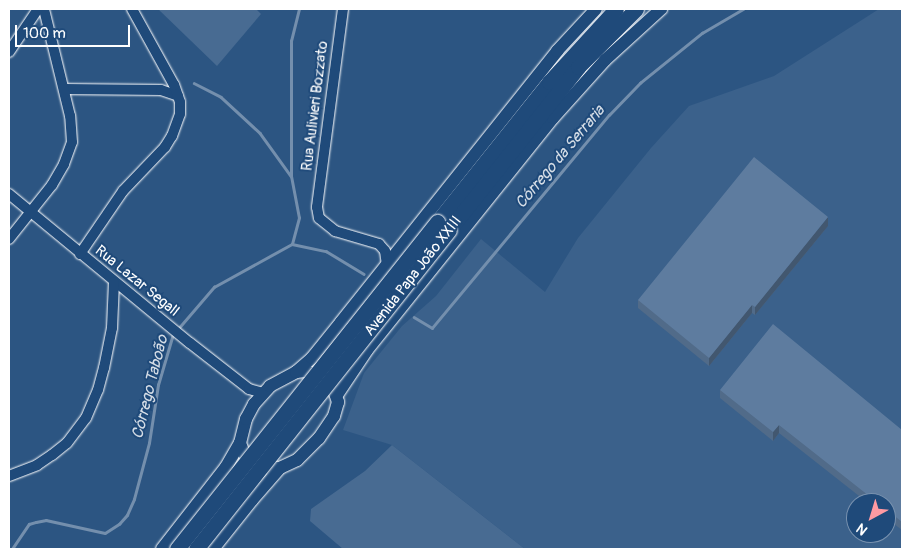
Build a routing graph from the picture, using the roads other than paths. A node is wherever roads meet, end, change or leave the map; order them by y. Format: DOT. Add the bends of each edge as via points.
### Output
graph roads {
  1 [pos="38,9"];
  2 [pos="44,9"];
  3 [pos="132,9"];
  4 [pos="344,9"];
  5 [pos="596,9"];
  6 [pos="636,9"];
  7 [pos="662,9"];
  8 [pos="615,10"];
  9 [pos="9,52"];
  10 [pos="168,74"];
  11 [pos="65,89"];
  12 [pos="161,90"];
  13 [pos="178,96"];
  14 [pos="9,194"];
  15 [pos="31,213"];
  16 [pos="443,226"];
  17 [pos="9,239"];
  18 [pos="80,254"];
  19 [pos="387,266"];
  20 [pos="114,282"];
  21 [pos="125,291"];
  22 [pos="113,305"];
  23 [pos="296,372"];
  24 [pos="249,389"];
  25 [pos="263,393"];
  26 [pos="337,395"];
  27 [pos="254,404"];
  28 [pos="240,443"];
  29 [pos="280,468"];
  30 [pos="9,476"];
  31 [pos="162,549"];
  32 [pos="177,549"];
  33 [pos="196,549"];
  34 [pos="213,549"];
  1 -- 9 [label="street"];
  2 -- 11 [label="street"];
  3 -- 10 [label="street"];
  4 -- 19 [label="street, Rua Aulivieri Bozzato" via="317,207 319,218 330,228 383,247"];
  5 -- 19 [label="main road, Avenida Papa João XXIII" via="557,51"];
  6 -- 16 [label="highway, Avenida Papa João XXIII" via="578,67"];
  7 -- 26 [label="main road, Avenida Papa João XXIII" via="605,60 553,118 367,350"];
  8 -- 16 [label="highway, Avenida Papa João XXIII" via="549,82"];
  10 -- 12 [label="street"];
  10 -- 13 [label="street"];
  11 -- 12 [label="street"];
  11 -- 15 [label="street" via="72,142 52,185"];
  12 -- 13 [label="street"];
  13 -- 18 [label="street" via="180,114 172,136 158,156 123,191"];
  14 -- 15 [label="street, Rua Lazar Segall"];
  15 -- 17 [label="street"];
  15 -- 18 [label="street, Rua Lazar Segall"];
  16 -- 32 [label="highway, Avenida Papa João XXIII, bridge"];
  16 -- 33 [label="highway, Avenida Papa João XXIII, bridge"];
  18 -- 20 [label="street, Rua Lazar Segall"];
  19 -- 23 [label="main road, Avenida Papa João XXIII" via="320,348"];
  20 -- 21 [label="street, Rua Lazar Segall"];
  20 -- 22 [label="street"];
  21 -- 22 [label="street"];
  21 -- 24 [label="street, Rua Lazar Segall"];
  22 -- 30 [label="street" via="104,368 86,418 67,443 37,465"];
  23 -- 25 [label="main road"];
  23 -- 26 [label="main road" via="314,373 325,379"];
  24 -- 25 [label="street, Rua Lazar Segall"];
  24 -- 27 [label="street"];
  25 -- 27 [label="main road"];
  26 -- 29 [label="main road" via="336,411 319,438 297,460"];
  27 -- 28 [label="main road"];
  28 -- 29 [label="main road" via="246,458 257,468"];
  28 -- 31 [label="main road" via="226,467"];
  29 -- 34 [label="main road"];
}
